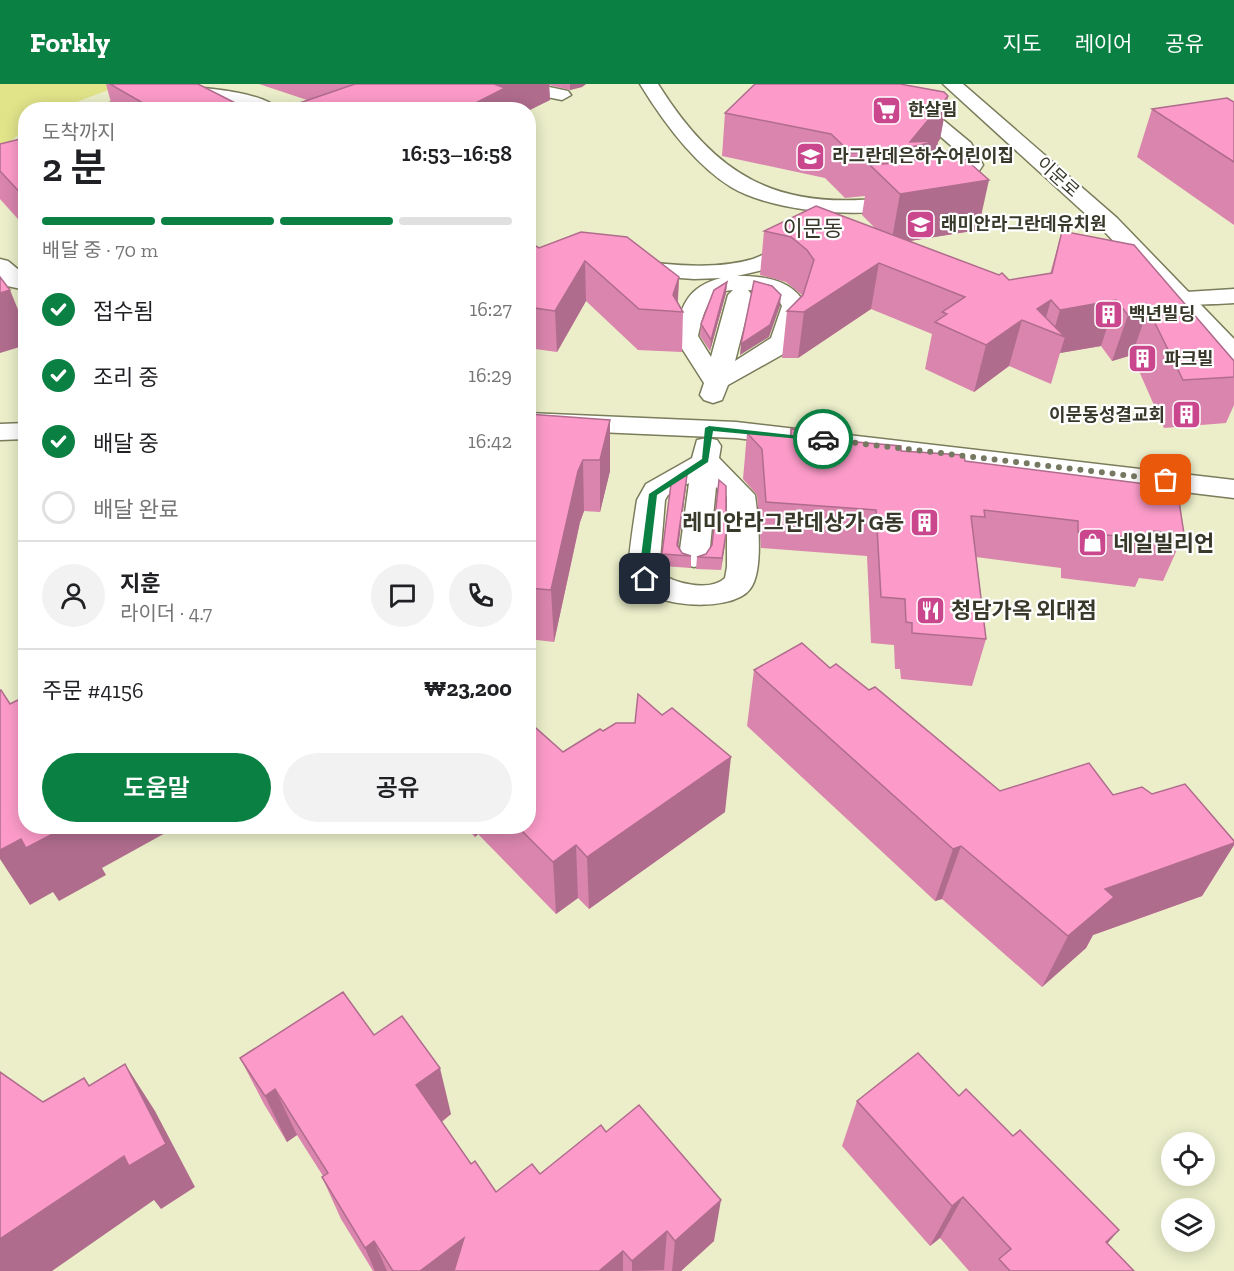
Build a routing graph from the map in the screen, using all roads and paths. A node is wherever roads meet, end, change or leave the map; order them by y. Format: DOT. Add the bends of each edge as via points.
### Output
graph roads {
  1 [pos="508,84"];
  2 [pos="649,84"];
  3 [pos="888,84"];
  4 [pos="952,84"];
  5 [pos="562,95"];
  6 [pos="133,102"];
  7 [pos="248,102"];
  8 [pos="830,208"];
  9 [pos="608,265"];
  10 [pos="0,266"];
  11 [pos="18,282"];
  12 [pos="1131,283"];
  13 [pos="740,295"];
  14 [pos="1234,297"];
  15 [pos="1184,299"];
  16 [pos="1234,353"];
  17 [pos="716,382"];
  18 [pos="536,421"];
  19 [pos="709,428"];
  20 [pos="18,431"];
  21 [pos="0,432"];
  22 [pos="706,460"];
  23 [pos="1234,489"];
  24 [pos="694,557"];
  1 -- 5 [label="main road"];
  2 -- 8 [label="main road" via="714,164 736,182 801,204"];
  3 -- 8 [label="main road" via="964,147 973,165 960,182 931,195"];
  4 -- 15 [label="main road, 이문로" via="1065,182"];
  6 -- 7 [label="main road" via="199,92"];
  8 -- 9 [label="main road" via="818,232 789,252 754,267 688,274"];
  10 -- 11 [label="main road"];
  12 -- 15 [label="main road"];
  13 -- 17 [label="main road"];
  14 -- 15 [label="main road"];
  15 -- 16 [label="main road, 이문로"];
  17 -- 17 [label="main road" via="783,340 794,306 785,293 770,287 727,283 708,289 696,302 687,341"];
  17 -- 19 [label="main road"];
  18 -- 19 [label="main road"];
  19 -- 22 [label="main road"];
  19 -- 23 [label="main road"];
  20 -- 21 [label="main road"];
  22 -- 22 [label="main road" via="656,490 651,500 644,573 645,579 657,588 724,594 732,591 741,579 741,495"];
  22 -- 24 [label="main road"];
}
